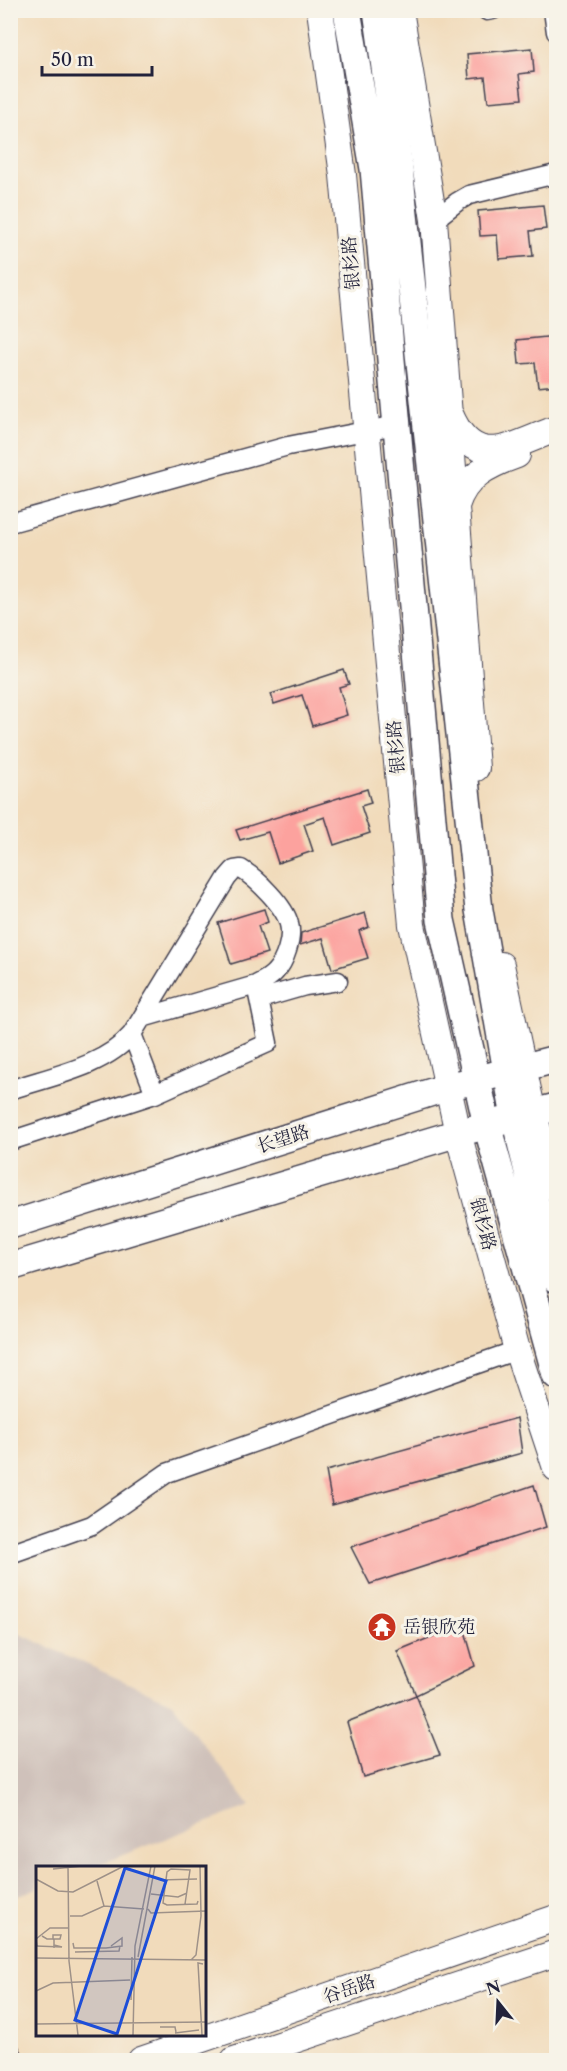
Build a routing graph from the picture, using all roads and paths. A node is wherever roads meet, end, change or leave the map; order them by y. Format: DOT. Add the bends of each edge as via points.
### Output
graph roads {
  1 [pos="320,10"];
  2 [pos="346,10"];
  3 [pos="377,10"];
  4 [pos="400,10"];
  5 [pos="493,10"];
  6 [pos="553,10"];
  7 [pos="487,11"];
  8 [pos="556,32"];
  9 [pos="556,174"];
  10 [pos="434,219"];
  11 [pos="448,411"];
  12 [pos="396,425"];
  13 [pos="556,429"];
  14 [pos="367,431"];
  15 [pos="556,441"];
  16 [pos="456,506"];
  17 [pos="10,523"];
  18 [pos="283,958"];
  19 [pos="338,981"];
  20 [pos="305,986"];
  21 [pos="258,992"];
  22 [pos="142,1018"];
  23 [pos="132,1034"];
  24 [pos="556,1059"];
  25 [pos="515,1070"];
  26 [pos="477,1080"];
  27 [pos="448,1087"];
  28 [pos="10,1089"];
  29 [pos="155,1095"];
  30 [pos="535,1113"];
  31 [pos="487,1125"];
  32 [pos="458,1133"];
  33 [pos="10,1141"];
  34 [pos="556,1188"];
  35 [pos="10,1225"];
  36 [pos="10,1267"];
  37 [pos="556,1280"];
  38 [pos="517,1350"];
  39 [pos="556,1375"];
  40 [pos="556,1468"];
  41 [pos="10,1554"];
  42 [pos="556,1918"];
  43 [pos="556,1953"];
  44 [pos="10,2051"];
  45 [pos="15,2061"];
  46 [pos="141,2061"];
  47 [pos="234,2061"];
  1 -- 14 [label="street, 银杉路" via="343,175"];
  2 -- 12 [label="main road, 银杉路" via="374,169"];
  3 -- 25 [label="main road" via="399,168 479,910"];
  4 -- 10 [label="street"];
  5 -- 7 [label="street"];
  6 -- 8 [label="street"];
  9 -- 10 [label="street" via="469,195"];
  10 -- 11 [label="street"];
  11 -- 13 [label="street" via="465,440 488,451"];
  11 -- 16 [label="street"];
  12 -- 14 [label="street"];
  12 -- 26 [label="main road, 银杉路" via="441,920"];
  14 -- 17 [label="street" via="288,447"];
  14 -- 27 [label="street, 银杉路" via="412,924"];
  15 -- 16 [label="street" via="487,467 465,485"];
  16 -- 25 [label="street" via="489,912"];
  18 -- 20 [label="street"];
  18 -- 21 [label="street"];
  18 -- 22 [label="street" via="290,926 286,917 251,875 241,868 234,870"];
  19 -- 20 [label="street"];
  20 -- 21 [label="street"];
  21 -- 22 [label="street"];
  21 -- 29 [label="street" via="268,1043"];
  22 -- 23 [label="street"];
  23 -- 28 [label="street" via="121,1047 95,1062"];
  23 -- 29 [label="street"];
  24 -- 25 [label="main road, 长望路"];
  25 -- 26 [label="main road, 长望路"];
  25 -- 30 [label="main road"];
  26 -- 27 [label="main road, 长望路"];
  26 -- 31 [label="main road, 银杉路"];
  27 -- 32 [label="street, 银杉路"];
  27 -- 35 [label="main road, 长望路"];
  29 -- 33 [label="street"];
  30 -- 31 [label="main road"];
  30 -- 34 [label="street"];
  30 -- 37 [label="main road" via="543,1233"];
  31 -- 32 [label="main road"];
  31 -- 39 [label="main road, 银杉路"];
  32 -- 36 [label="main road"];
  32 -- 38 [label="street, 银杉路"];
  38 -- 40 [label="street, 银杉路"];
  38 -- 41 [label="street" via="167,1473 92,1525"];
  42 -- 46 [label="street, 谷岳路"];
  43 -- 47 [label="street"];
  44 -- 45 [label="street"];
}
